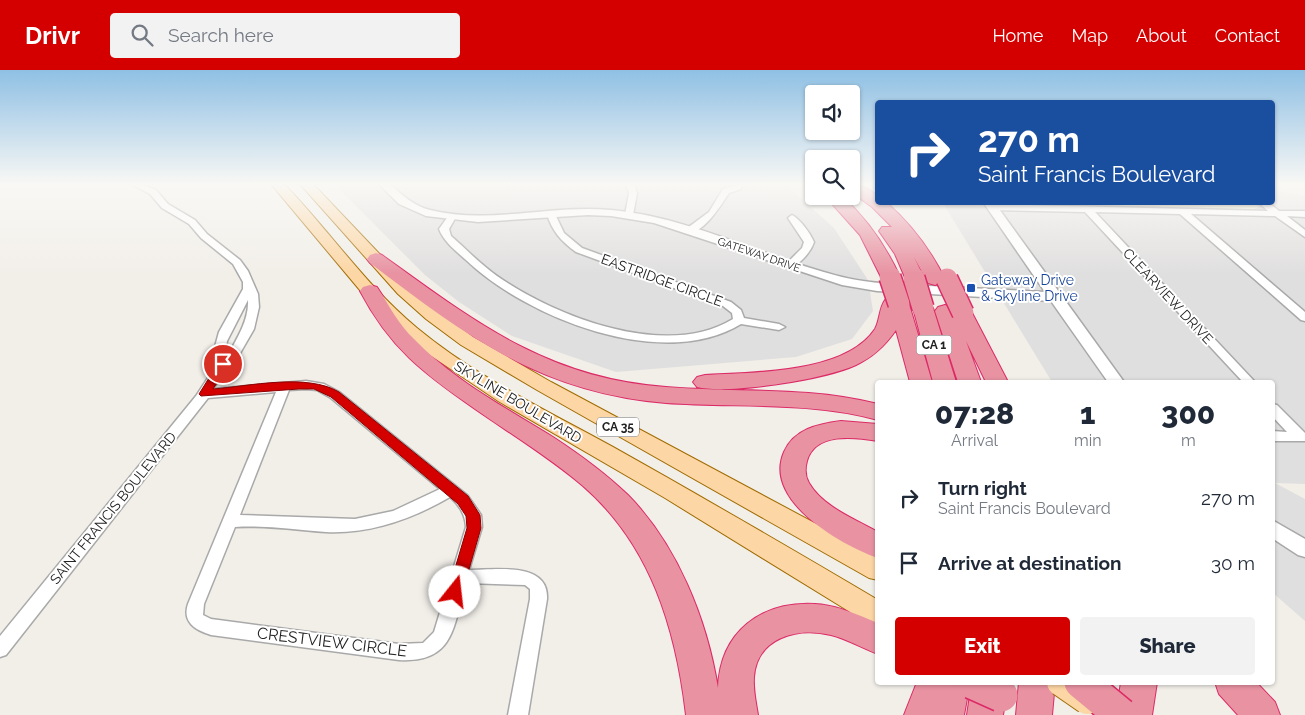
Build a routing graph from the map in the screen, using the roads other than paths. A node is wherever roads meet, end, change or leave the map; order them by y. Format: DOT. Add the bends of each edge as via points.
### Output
graph roads {
  1 [pos="179,214"];
  2 [pos="303,214"];
  3 [pos="334,214"];
  4 [pos="435,214"];
  5 [pos="550,214"];
  6 [pos="551,214"];
  7 [pos="617,214"];
  8 [pos="712,214"];
  9 [pos="851,214"];
  10 [pos="872,214"];
  11 [pos="890,214"];
  12 [pos="995,214"];
  13 [pos="1092,214"];
  14 [pos="1184,214"];
  15 [pos="1277,214"];
  16 [pos="629,215"];
  17 [pos="452,218"];
  18 [pos="792,218"];
  19 [pos="689,231"];
  20 [pos="1305,234"];
  21 [pos="376,259"];
  22 [pos="790,265"];
  23 [pos="248,282"];
  24 [pos="370,291"];
  25 [pos="1054,297"];
  26 [pos="895,304"];
  27 [pos="954,312"];
  28 [pos="1305,318"];
  29 [pos="739,320"];
  30 [pos="779,327"];
  31 [pos="235,352"];
  32 [pos="520,354"];
  33 [pos="919,380"];
  34 [pos="944,380"];
  35 [pos="970,380"];
  36 [pos="996,380"];
  37 [pos="1115,380"];
  38 [pos="1247,380"];
  39 [pos="284,387"];
  40 [pos="205,394"];
  41 [pos="875,411"];
  42 [pos="1275,411"];
  43 [pos="875,433"];
  44 [pos="1275,436"];
  45 [pos="1302,437"];
  46 [pos="451,490"];
  47 [pos="229,522"];
  48 [pos="1275,530"];
  49 [pos="875,544"];
  50 [pos="1305,549"];
  51 [pos="875,568"];
  52 [pos="460,576"];
  53 [pos="875,613"];
  54 [pos="875,638"];
  55 [pos="0,649"];
  56 [pos="934,685"];
  57 [pos="951,685"];
  58 [pos="1037,685"];
  59 [pos="1065,685"];
  60 [pos="1085,685"];
  61 [pos="1103,685"];
  62 [pos="1138,685"];
  63 [pos="1235,685"];
  64 [pos="986,692"];
  65 [pos="518,715"];
  66 [pos="704,715"];
  67 [pos="740,715"];
  68 [pos="922,715"];
  69 [pos="946,715"];
  70 [pos="1030,715"];
  71 [pos="1034,715"];
  72 [pos="1098,715"];
  73 [pos="1109,715"];
  74 [pos="1121,715"];
  75 [pos="1134,715"];
  76 [pos="1262,715"];
  1 -- 23 [label="street" via="237,262"];
  2 -- 24 [label="main road, SKYLINE BOULEVARD / CA 35"];
  3 -- 21 [label="main road, SKYLINE BOULEVARD / CA 35"];
  4 -- 17 [label="street, GATEWAY DRIVE"];
  5 -- 17 [label="street, GATEWAY DRIVE"];
  6 -- 29 [label="street, EASTRIDGE CIRCLE" via="561,238 579,250 727,304 737,312"];
  7 -- 16 [label="street, GATEWAY DRIVE"];
  8 -- 19 [label="street"];
  9 -- 26 [label="highway, bridge" via="877,247"];
  10 -- 34 [label="highway, CA 1, bridge" via="904,254"];
  11 -- 27 [label="highway, bridge" via="911,237 941,279"];
  12 -- 25 [label="street"];
  13 -- 38 [label="street, CLEARVIEW DRIVE"];
  14 -- 28 [label="street"];
  15 -- 20 [label="street"];
  16 -- 19 [label="street, GATEWAY DRIVE"];
  17 -- 29 [label="street, EASTRIDGE CIRCLE" via="444,229 447,238 497,280 534,302 591,326 635,336 671,338 704,335 732,326"];
  18 -- 22 [label="street" via="807,234 809,241 807,250"];
  19 -- 22 [label="street, GATEWAY DRIVE"];
  21 -- 32 [label="highway" via="463,322"];
  21 -- 51 [label="main road, SKYLINE BOULEVARD / CA 35" via="426,310 488,354"];
  22 -- 25 [label="street, GATEWAY DRIVE" via="842,281 878,287"];
  23 -- 31 [label="street" via="254,307 248,329"];
  23 -- 40 [label="street, SAINT FRANCIS BOULEVARD" via="245,296 221,341 221,359"];
  24 -- 53 [label="main road, SKYLINE BOULEVARD / CA 35" via="411,332 469,374"];
  24 -- 66 [label="highway" via="396,334 420,356 452,382 593,479 635,523 660,562 680,606 695,658"];
  25 -- 37 [label="street"];
  26 -- 32 [label="highway" via="885,329 865,350 829,367 788,376 690,383 636,382 586,374"];
  26 -- 33 [label="highway"];
  27 -- 35 [label="highway, CA 1"];
  27 -- 36 [label="highway"];
  29 -- 30 [label="street"];
  32 -- 41 [label="highway" via="566,375 639,392 689,397 808,398"];
  39 -- 40 [label="street, CRESTVIEW CIRCLE"];
  39 -- 46 [label="street, CRESTVIEW CIRCLE" via="314,386 330,391"];
  39 -- 47 [label="street, CRESTVIEW CIRCLE"];
  40 -- 55 [label="street, SAINT FRANCIS BOULEVARD"];
  42 -- 45 [label="street"];
  43 -- 49 [label="highway" via="842,429 817,435 797,450 792,470 798,488 812,504"];
  44 -- 45 [label="street"];
  46 -- 47 [label="street" via="405,514 361,524 328,525 264,519"];
  46 -- 52 [label="street, CRESTVIEW CIRCLE" via="467,505 474,521"];
  47 -- 52 [label="street, CRESTVIEW CIRCLE" via="194,612 198,622 211,627 399,652 424,651 440,640"];
  48 -- 50 [label="street"];
  52 -- 65 [label="street" via="526,578 533,580 538,587 538,604"];
  54 -- 67 [label="highway" via="823,619 795,618 769,625 749,642 739,660 735,682"];
  56 -- 68 [label="highway"];
  57 -- 69 [label="highway"];
  58 -- 71 [label="highway"];
  59 -- 73 [label="main road, bridge"];
  60 -- 74 [label="highway, bridge"];
  61 -- 72 [label="highway"];
  62 -- 75 [label="highway"];
  63 -- 76 [label="highway"];
  64 -- 70 [label="main road"];
}
